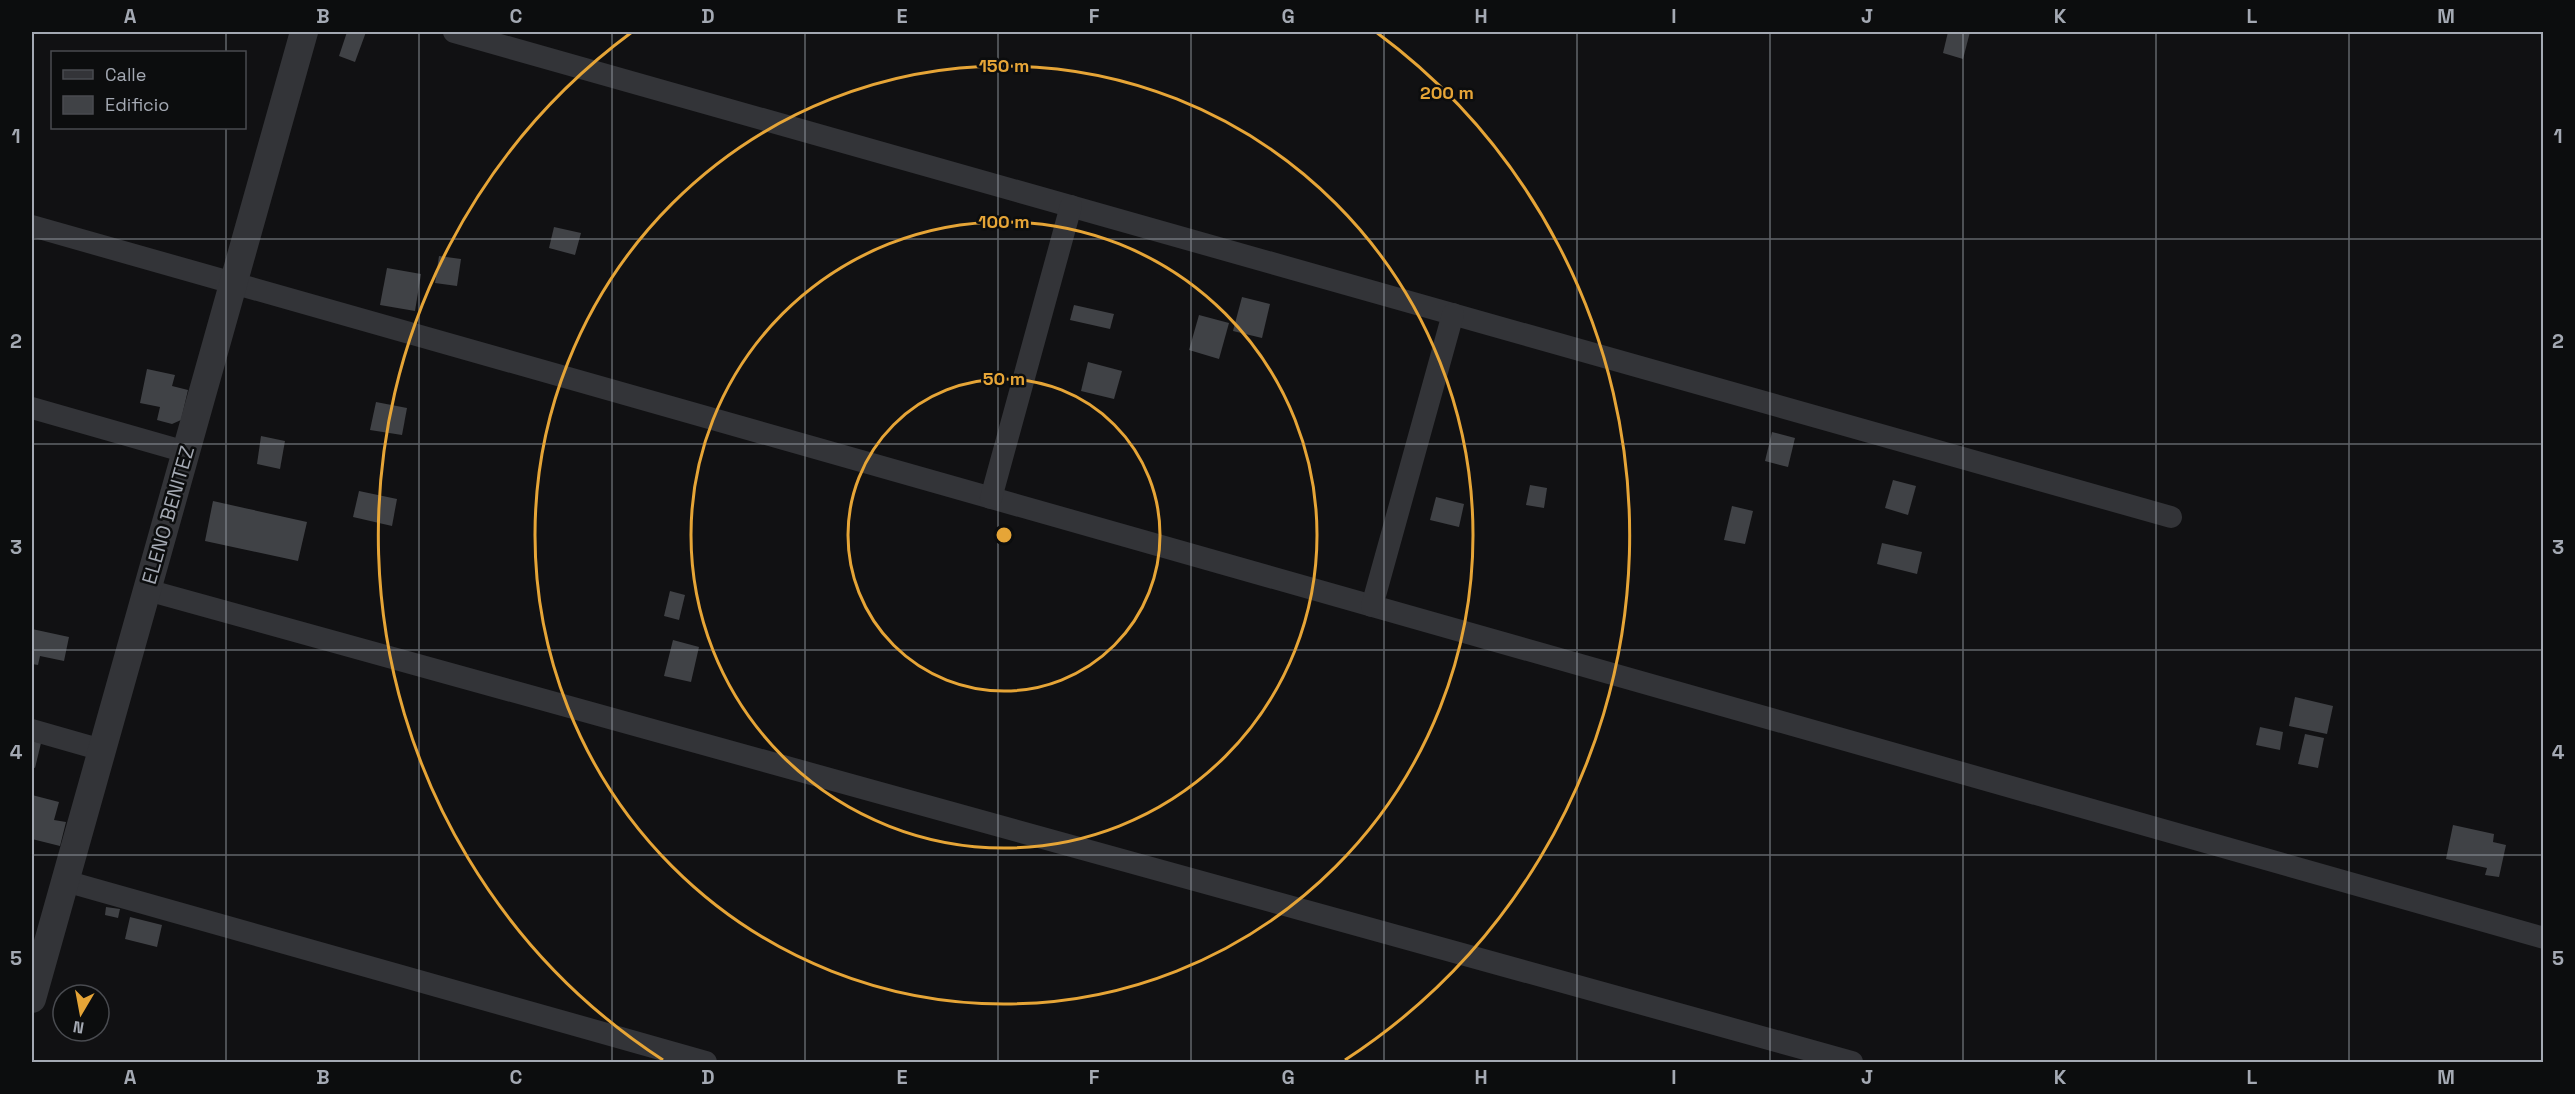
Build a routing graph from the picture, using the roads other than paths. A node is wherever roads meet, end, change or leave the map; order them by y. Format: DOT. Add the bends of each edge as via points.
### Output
graph roads {
  1 [pos="304,32"];
  2 [pos="454,32"];
  3 [pos="1071,206"];
  4 [pos="32,226"];
  5 [pos="233,283"];
  6 [pos="1453,314"];
  7 [pos="32,408"];
  8 [pos="186,452"];
  9 [pos="991,498"];
  10 [pos="2171,517"];
  11 [pos="147,590"];
  12 [pos="1372,606"];
  13 [pos="32,730"];
  14 [pos="102,750"];
  15 [pos="65,881"];
  16 [pos="2544,938"];
  17 [pos="32,999"];
  18 [pos="706,1062"];
  19 [pos="1852,1062"];
  1 -- 5 [label="street, ELENO BENITEZ"];
  2 -- 3 [label="street"];
  3 -- 6 [label="street"];
  3 -- 9 [label="street"];
  4 -- 5 [label="street"];
  5 -- 8 [label="street, ELENO BENITEZ"];
  5 -- 9 [label="street"];
  6 -- 10 [label="street"];
  6 -- 12 [label="street"];
  7 -- 8 [label="street"];
  8 -- 11 [label="street, ELENO BENITEZ"];
  9 -- 12 [label="street"];
  11 -- 14 [label="street, ELENO BENITEZ"];
  11 -- 19 [label="street"];
  12 -- 16 [label="street"];
  13 -- 14 [label="street"];
  14 -- 15 [label="street, ELENO BENITEZ"];
  15 -- 17 [label="street, ELENO BENITEZ"];
  15 -- 18 [label="street"];
}
